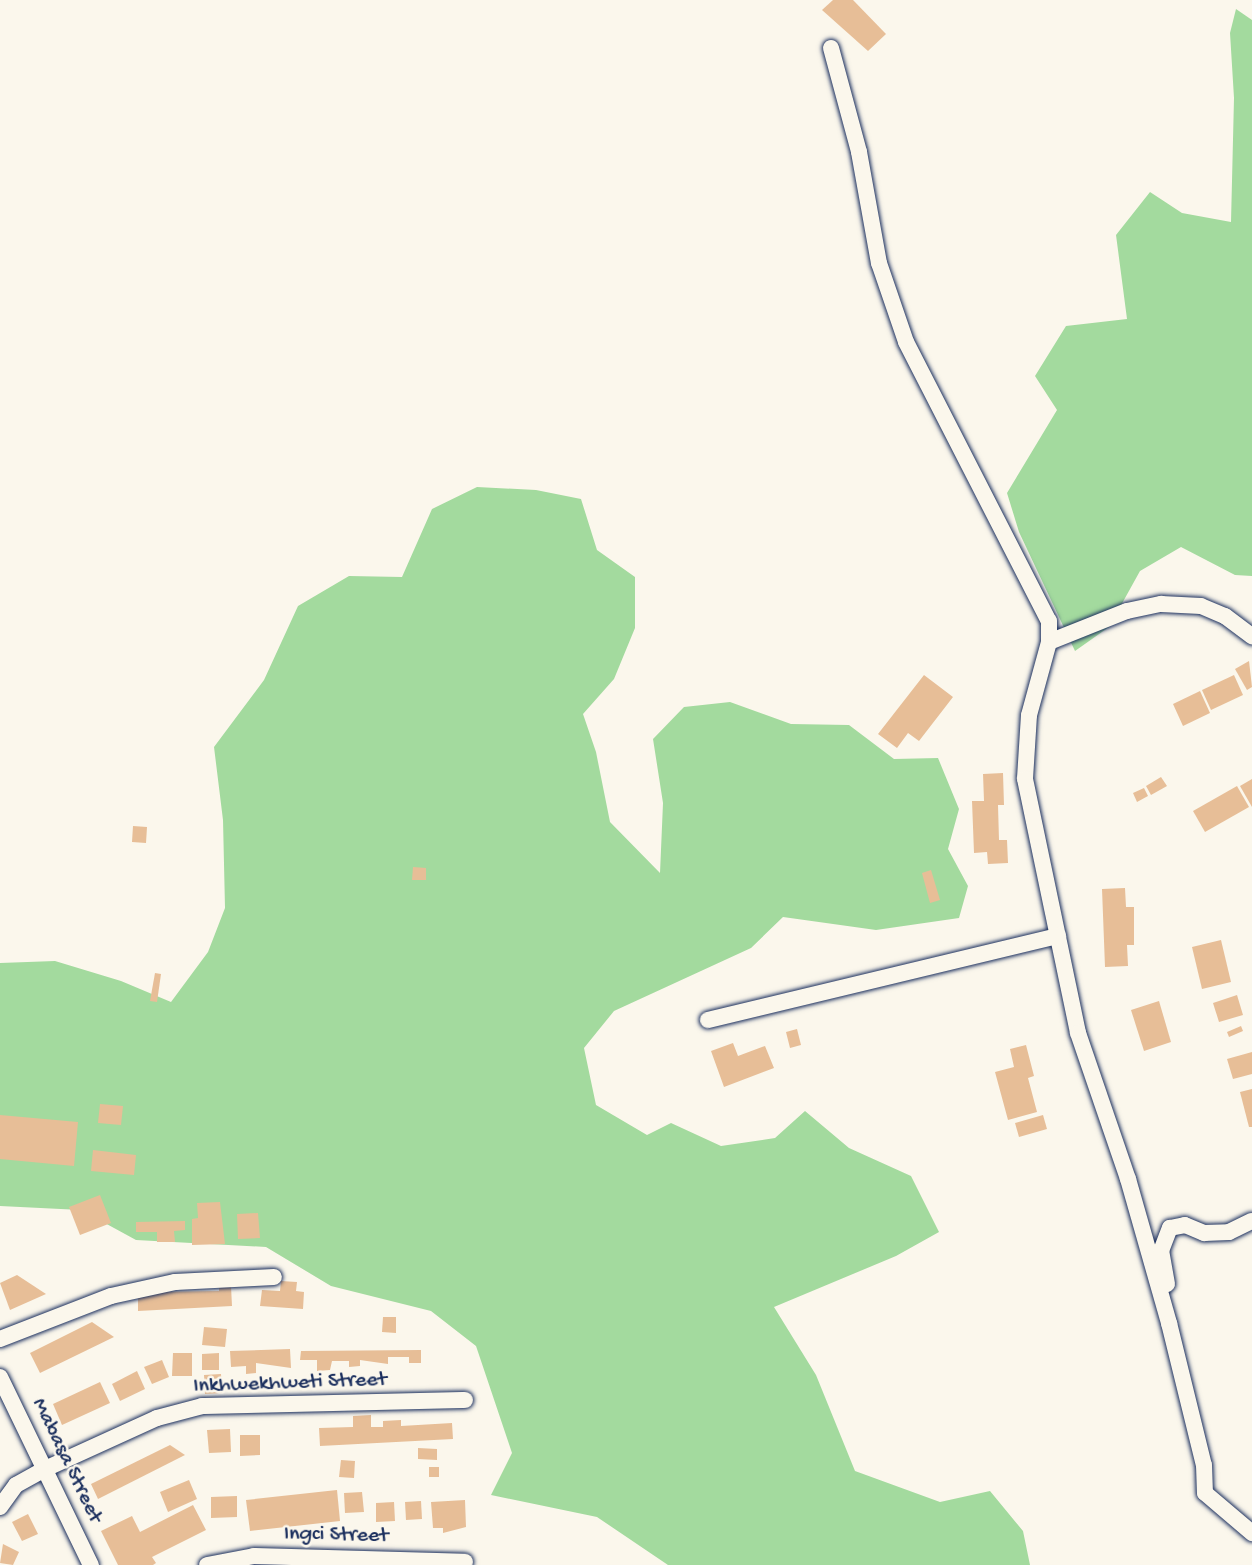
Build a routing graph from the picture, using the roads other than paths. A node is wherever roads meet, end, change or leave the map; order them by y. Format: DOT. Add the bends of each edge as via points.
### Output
graph roads {
  1 [pos="831,48"];
  2 [pos="1252,636"];
  3 [pos="1049,642"];
  4 [pos="1058,936"];
  5 [pos="708,1020"];
  6 [pos="1252,1221"];
  7 [pos="274,1277"];
  8 [pos="1169,1323"];
  9 [pos="0,1339"];
  10 [pos="0,1377"];
  11 [pos="465,1400"];
  12 [pos="45,1469"];
  13 [pos="0,1507"];
  14 [pos="1252,1533"];
  15 [pos="465,1562"];
  16 [pos="91,1565"];
  17 [pos="207,1565"];
  1 -- 3 [label="street" via="859,152 879,263 906,342 1032,583 1049,621"];
  2 -- 3 [label="street" via="1225,616 1201,606 1161,604 1127,611"];
  3 -- 4 [label="street" via="1029,715 1025,779"];
  4 -- 5 [label="street"];
  4 -- 8 [label="street" via="1078,1033 1128,1179"];
  6 -- 8 [label="street" via="1228,1232 1204,1233 1185,1225 1170,1228 1161,1251"];
  7 -- 9 [label="street" via="175,1282 132,1292"];
  8 -- 14 [label="street" via="1204,1465 1205,1494"];
  10 -- 12 [label="street, Mabasa Street"];
  11 -- 12 [label="street, Inkhwekhweti Street" via="202,1406 157,1418"];
  12 -- 13 [label="street, Inkhwekhweti Street" via="16,1485"];
  12 -- 16 [label="street, Mabasa Street"];
  15 -- 17 [label="street, Ingci Street" via="254,1556"];
}
